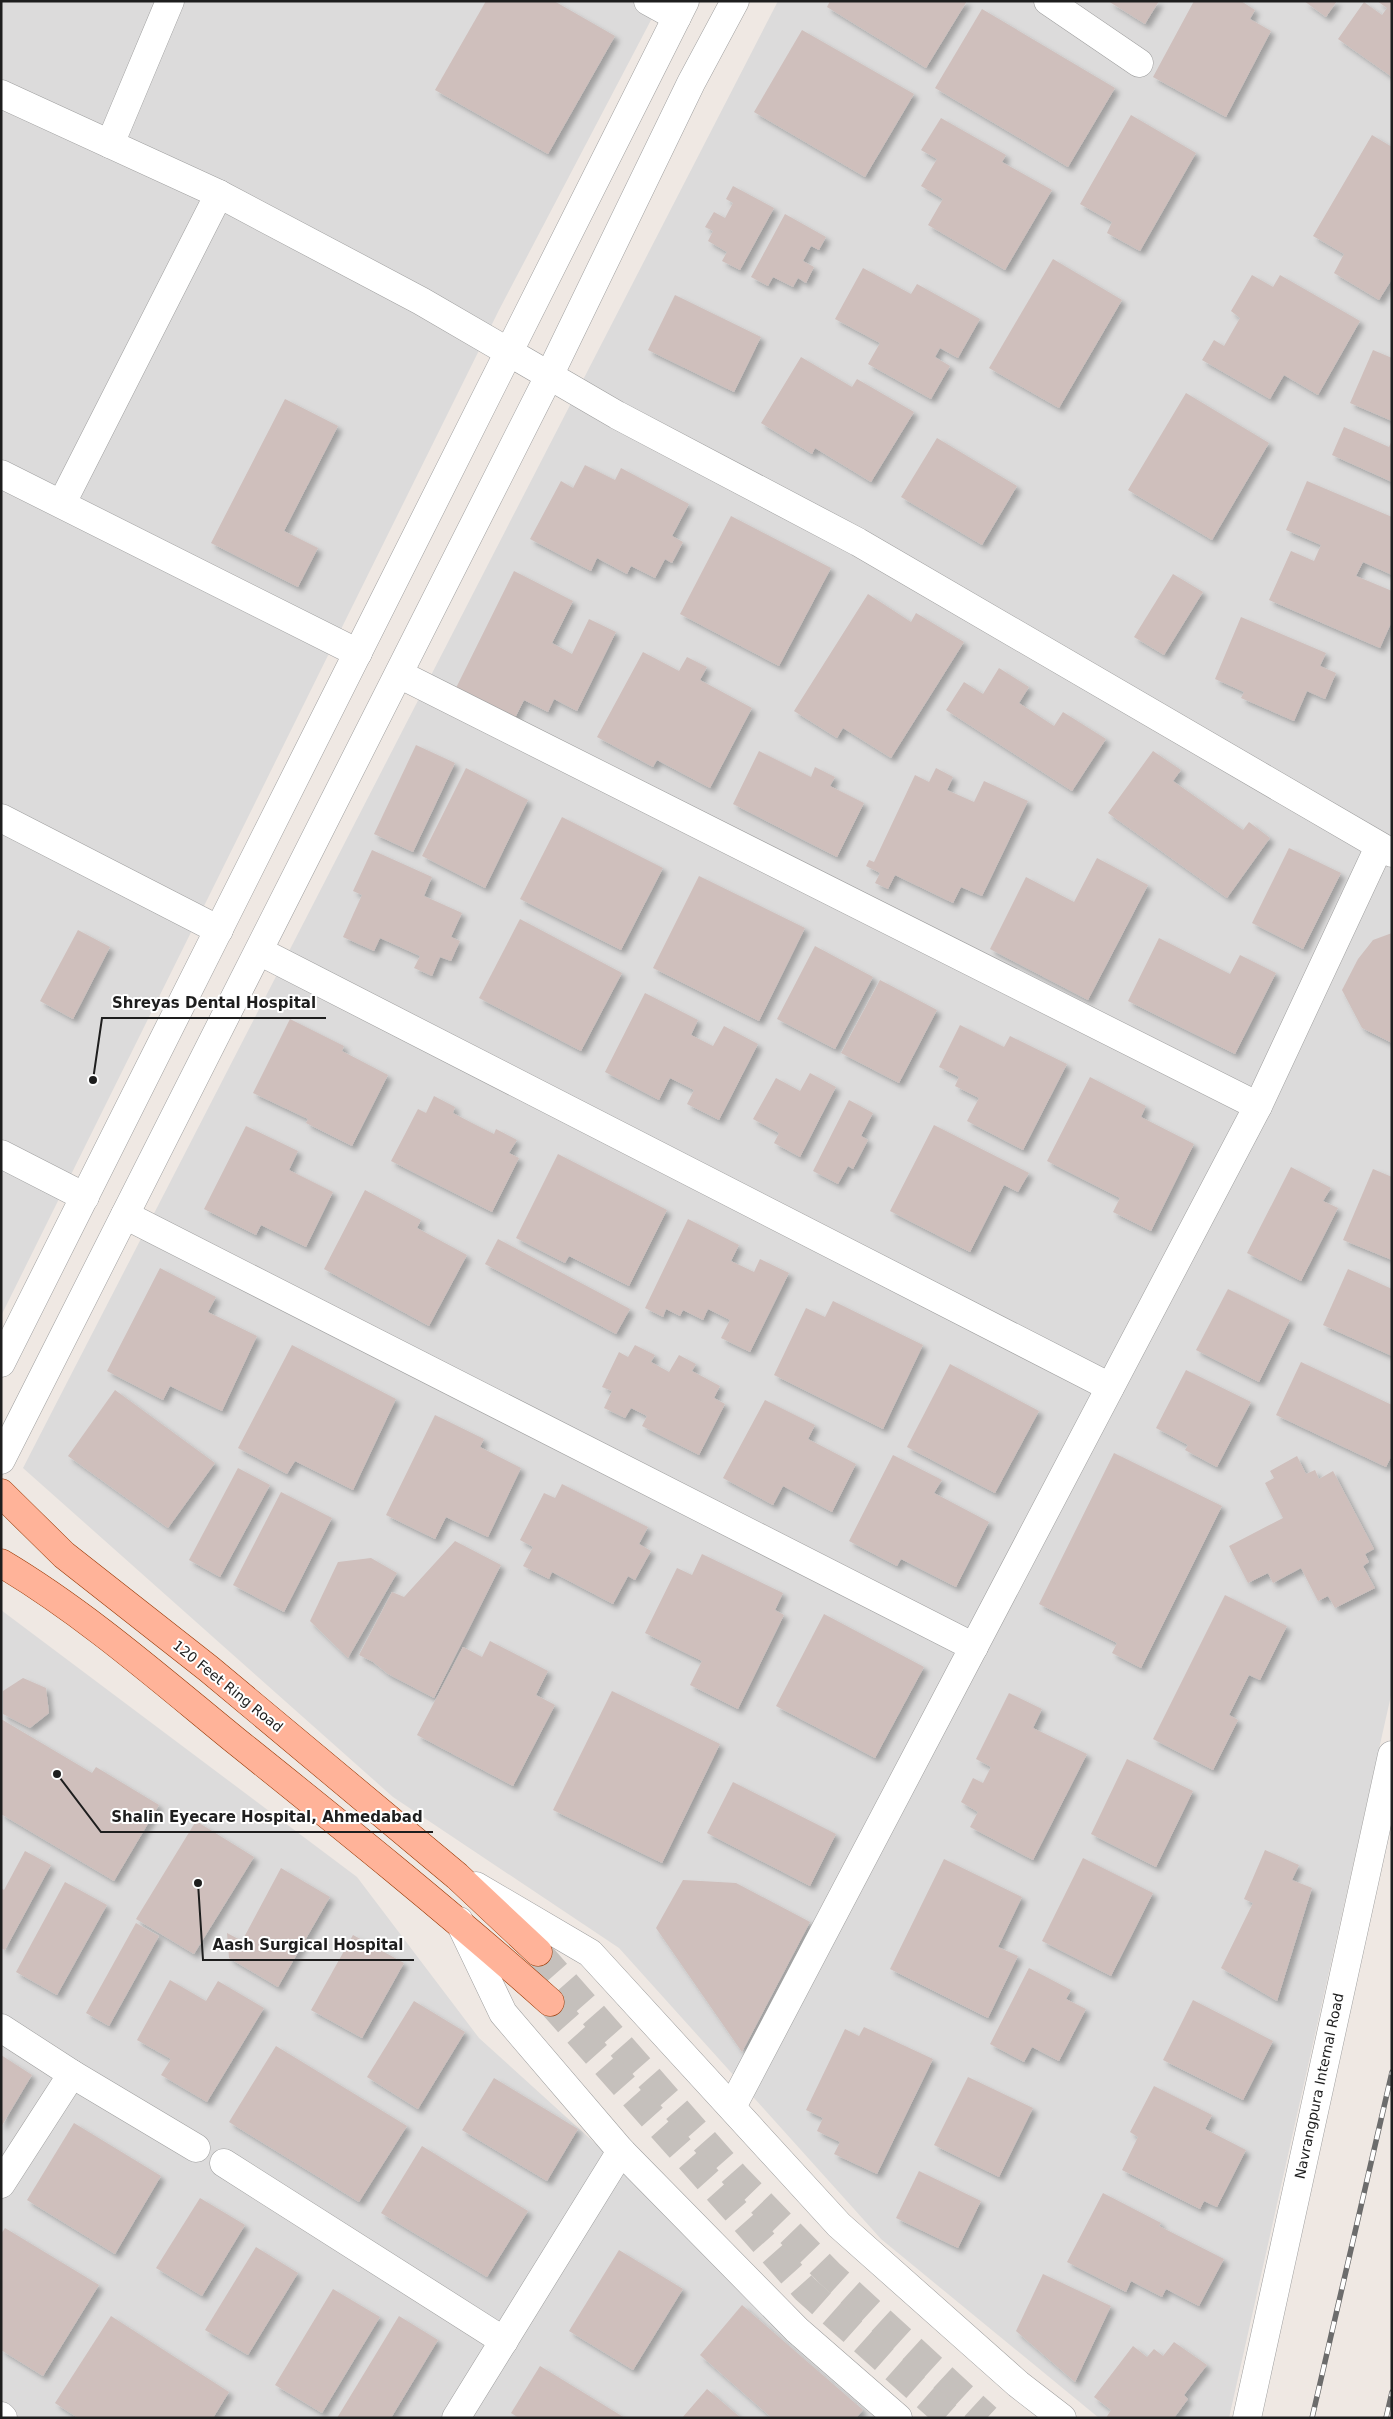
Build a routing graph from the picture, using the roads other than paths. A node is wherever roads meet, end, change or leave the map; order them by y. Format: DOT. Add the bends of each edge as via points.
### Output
graph roads {
  1 [pos="170,1"];
  2 [pos="648,1"];
  3 [pos="735,1"];
  4 [pos="1048,1"];
  5 [pos="681,9"];
  6 [pos="1140,63"];
  7 [pos="1,94"];
  8 [pos="110,144"];
  9 [pos="218,194"];
  10 [pos="508,352"];
  11 [pos="549,376"];
  12 [pos="1,474"];
  13 [pos="62,503"];
  14 [pos="358,653"];
  15 [pos="399,674"];
  16 [pos="1,818"];
  17 [pos="1386,850"];
  18 [pos="219,930"];
  19 [pos="259,951"];
  20 [pos="1258,1106"];
  21 [pos="1,1154"];
  22 [pos="85,1197"];
  23 [pos="125,1215"];
  24 [pos="1,1364"];
  25 [pos="1110,1387"];
  26 [pos="1,1460"];
  27 [pos="1,1493"];
  28 [pos="1,1563"];
  29 [pos="974,1647"];
  30 [pos="1392,1755"];
  31 [pos="457,1876"];
  32 [pos="458,1920"];
  33 [pos="538,1952"];
  34 [pos="550,2002"];
  35 [pos="1,2028"];
  36 [pos="72,2074"];
  37 [pos="732,2107"];
  38 [pos="196,2148"];
  39 [pos="621,2151"];
  40 [pos="224,2163"];
  41 [pos="1,2184"];
  42 [pos="504,2341"];
  43 [pos="456,2418"];
  44 [pos="898,2418"];
  45 [pos="1062,2418"];
  46 [pos="1247,2418"];
  1 -- 8 [label="street"];
  2 -- 5 [label="street"];
  3 -- 11 [label="street" via="691,83"];
  4 -- 6 [label="street"];
  5 -- 10 [label="street"];
  7 -- 8 [label="street"];
  8 -- 9 [label="street"];
  9 -- 10 [label="street" via="421,301"];
  9 -- 13 [label="street"];
  10 -- 11 [label="street"];
  10 -- 14 [label="street"];
  11 -- 15 [label="street"];
  11 -- 17 [label="street" via="616,415 858,542"];
  12 -- 13 [label="street"];
  13 -- 14 [label="street"];
  14 -- 18 [label="street"];
  15 -- 19 [label="street"];
  15 -- 20 [label="street"];
  16 -- 18 [label="street"];
  17 -- 20 [label="street"];
  18 -- 22 [label="street"];
  19 -- 23 [label="street"];
  19 -- 25 [label="street"];
  20 -- 25 [label="street"];
  21 -- 22 [label="street"];
  22 -- 24 [label="street"];
  23 -- 26 [label="street"];
  23 -- 29 [label="street"];
  25 -- 29 [label="street"];
  27 -- 31 [label="main road, 120 Feet Ring Road" via="64,1554 209,1669"];
  28 -- 32 [label="main road" via="44,1588"];
  29 -- 37 [label="street"];
  30 -- 46 [label="street, Navrangpura Internal Road"];
  31 -- 33 [label="main road, 120 Feet Ring Road"];
  31 -- 37 [label="street" via="590,1953"];
  32 -- 34 [label="main road"];
  32 -- 39 [label="street" via="503,2012"];
  35 -- 36 [label="street"];
  36 -- 38 [label="street"];
  36 -- 41 [label="street"];
  37 -- 45 [label="street" via="840,2225 1018,2384"];
  39 -- 42 [label="street"];
  39 -- 44 [label="street" via="796,2330"];
  40 -- 42 [label="street"];
  42 -- 43 [label="street"];
}
